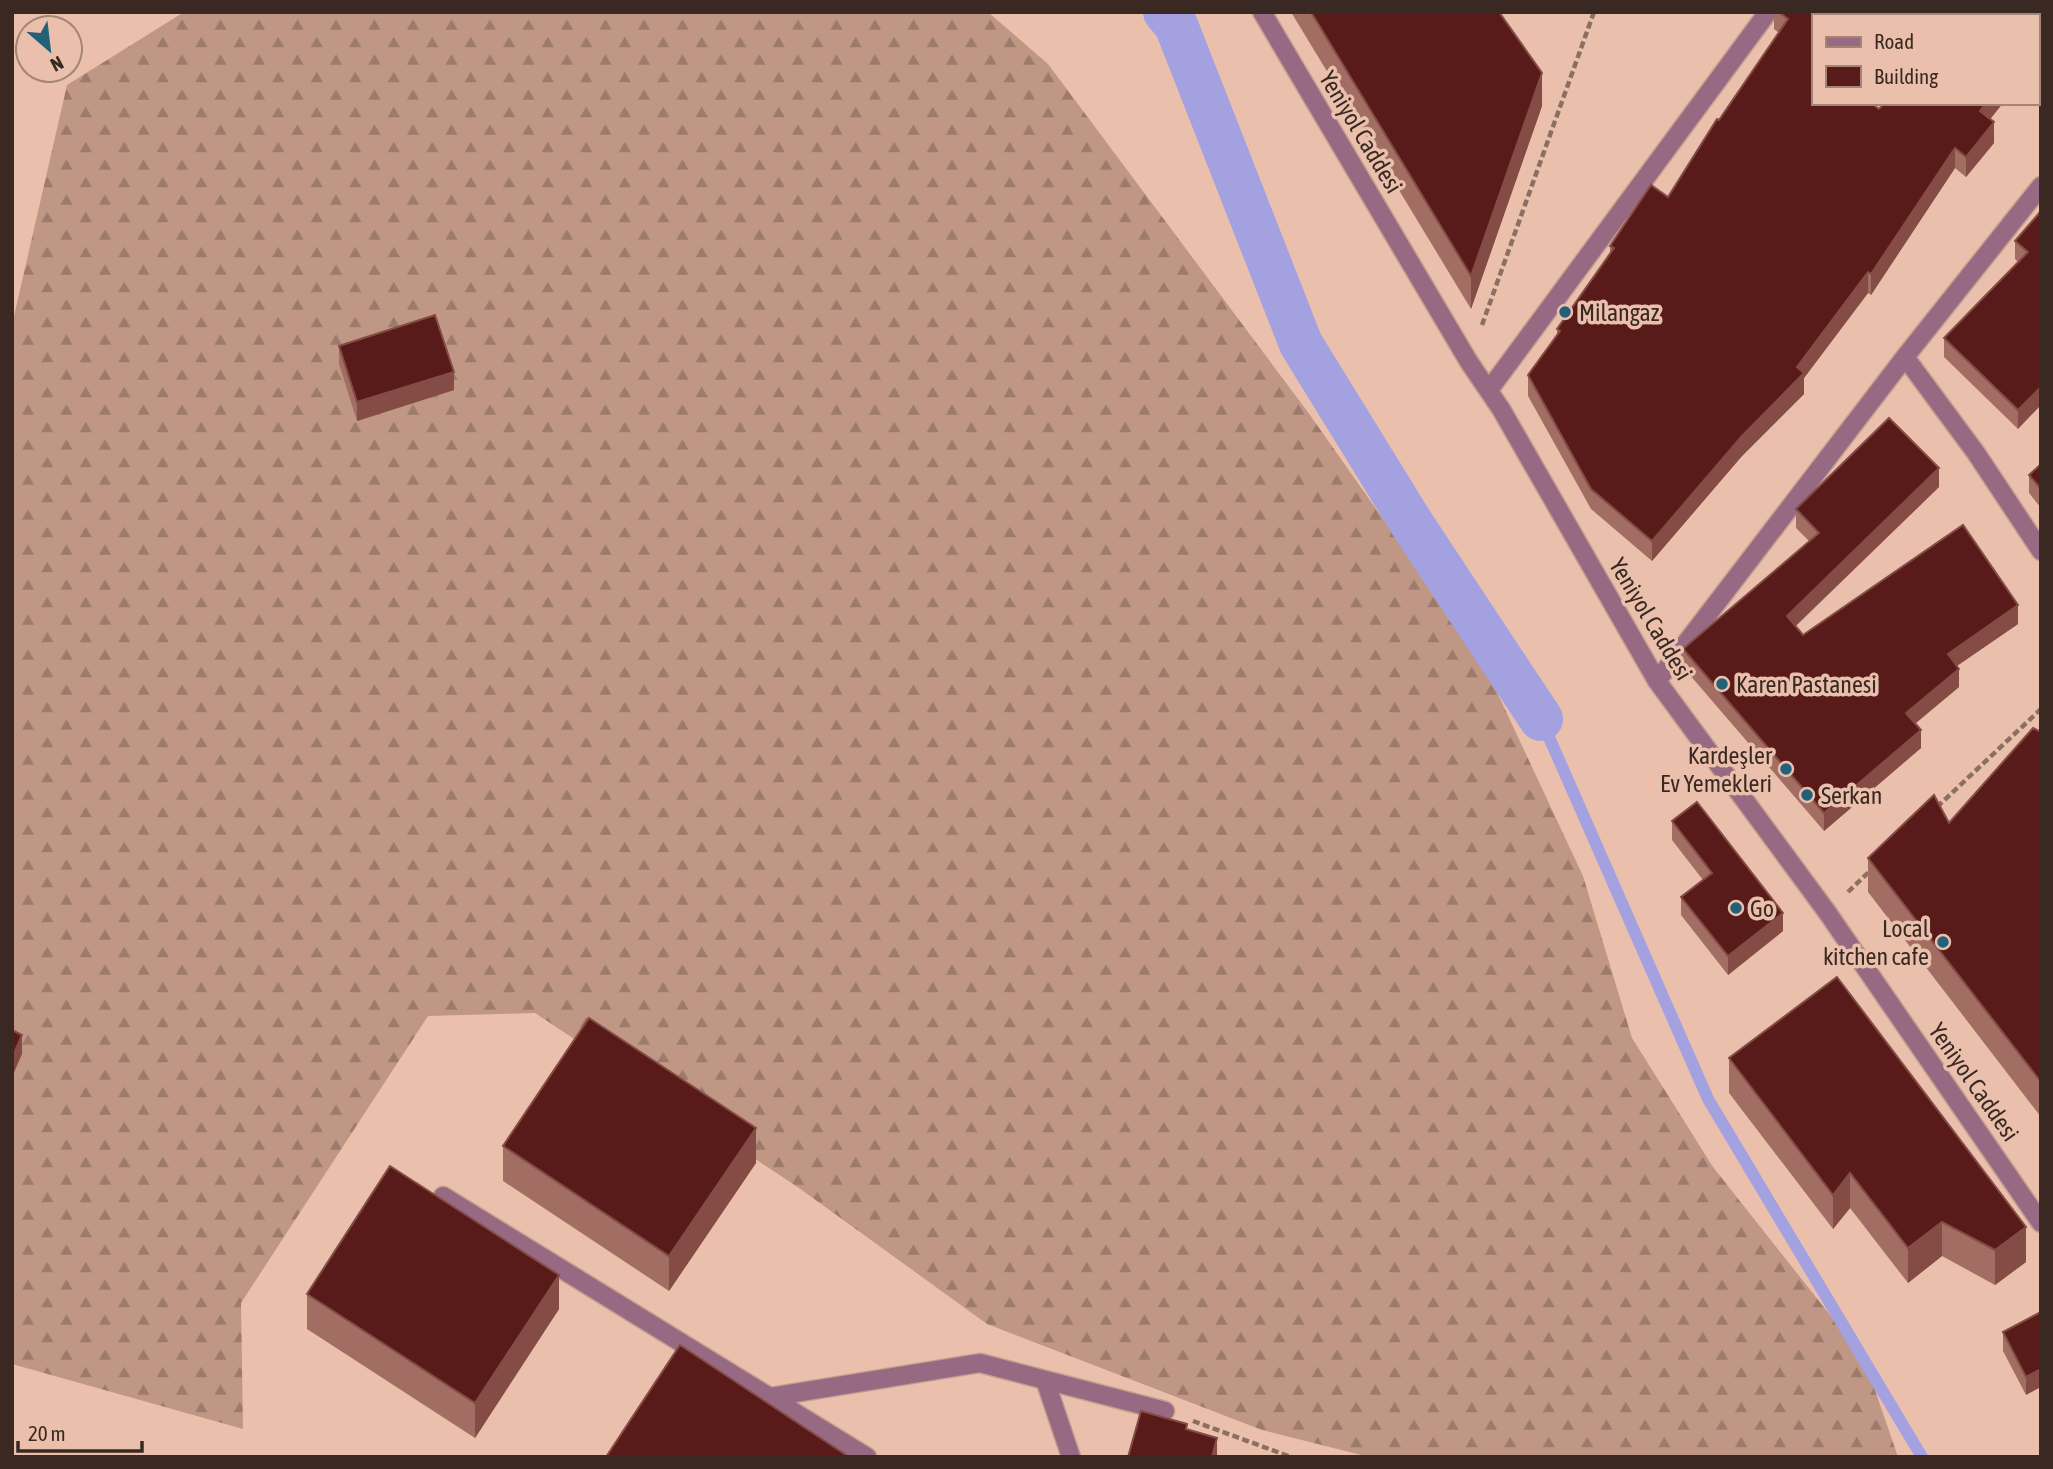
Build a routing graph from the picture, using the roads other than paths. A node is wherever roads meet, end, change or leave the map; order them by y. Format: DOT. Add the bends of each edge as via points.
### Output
graph roads {
  1 [pos="1262,12"];
  2 [pos="1768,12"];
  3 [pos="2041,186"];
  4 [pos="1905,357"];
  5 [pos="1489,390"];
  6 [pos="2041,551"];
  7 [pos="1657,681"];
  8 [pos="443,1196"];
  9 [pos="2041,1223"];
  10 [pos="1045,1380"];
  11 [pos="770,1397"];
  12 [pos="1166,1411"];
  13 [pos="867,1457"];
  14 [pos="1071,1457"];
  1 -- 5 [label="street, Yeniyol Caddesi"];
  2 -- 5 [label="street"];
  3 -- 4 [label="street"];
  4 -- 6 [label="street"];
  4 -- 7 [label="street"];
  5 -- 7 [label="street, Yeniyol Caddesi"];
  7 -- 9 [label="street, Yeniyol Caddesi" via="1827,912"];
  8 -- 11 [label="street"];
  10 -- 11 [label="street" via="980,1363"];
  10 -- 12 [label="street"];
  10 -- 14 [label="street"];
  11 -- 13 [label="street"];
}
